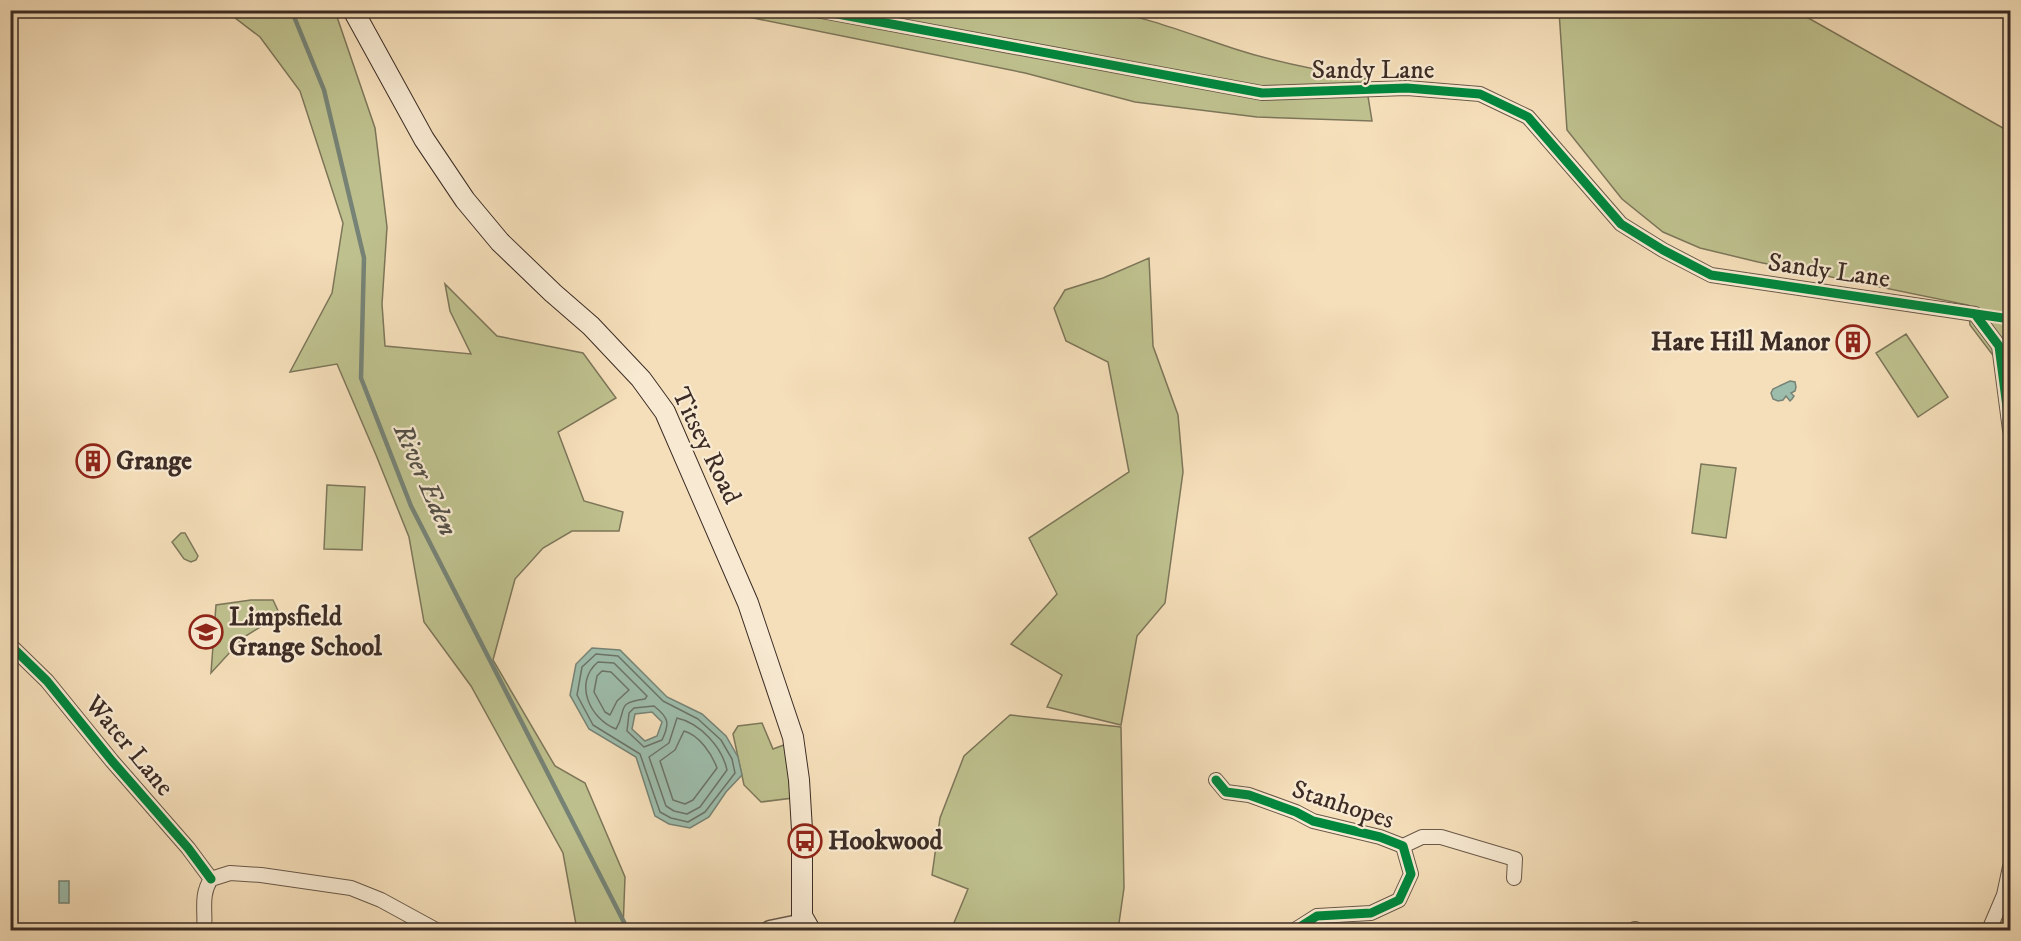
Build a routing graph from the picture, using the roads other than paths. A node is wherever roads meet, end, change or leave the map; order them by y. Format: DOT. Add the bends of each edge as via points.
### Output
graph roads {
  1 [pos="353,10"];
  2 [pos="816,10"];
  3 [pos="2010,430"];
  4 [pos="10,645"];
  5 [pos="1216,780"];
  6 [pos="1403,846"];
  7 [pos="2010,867"];
  8 [pos="1514,878"];
  9 [pos="211,879"];
  10 [pos="807,927"];
  11 [pos="204,930"];
  12 [pos="436,930"];
  13 [pos="770,930"];
  14 [pos="1295,930"];
  15 [pos="1989,930"];
  1 -- 10 [label="main road, Titsey Road" via="424,139 465,200 500,242 591,326 665,412 748,603 793,737 802,830 802,916"];
  2 -- 3 [label="street, Sandy Lane" via="1262,93 1407,88 1480,94 1528,117 1621,224 1711,275 1975,314 1999,346"];
  4 -- 9 [label="street, Water Lane" via="46,681"];
  5 -- 6 [label="street, Stanhopes" via="1226,792 1249,795 1313,821"];
  6 -- 8 [label="street" via="1422,837 1441,837 1515,859"];
  6 -- 14 [label="street, Stanhopes" via="1411,874 1399,900 1371,913 1317,916"];
  7 -- 15 [label="street" via="2004,895"];
  9 -- 11 [label="street" via="203,900"];
  9 -- 12 [label="street" via="230,873 351,888"];
  10 -- 13 [label="street"];
}
